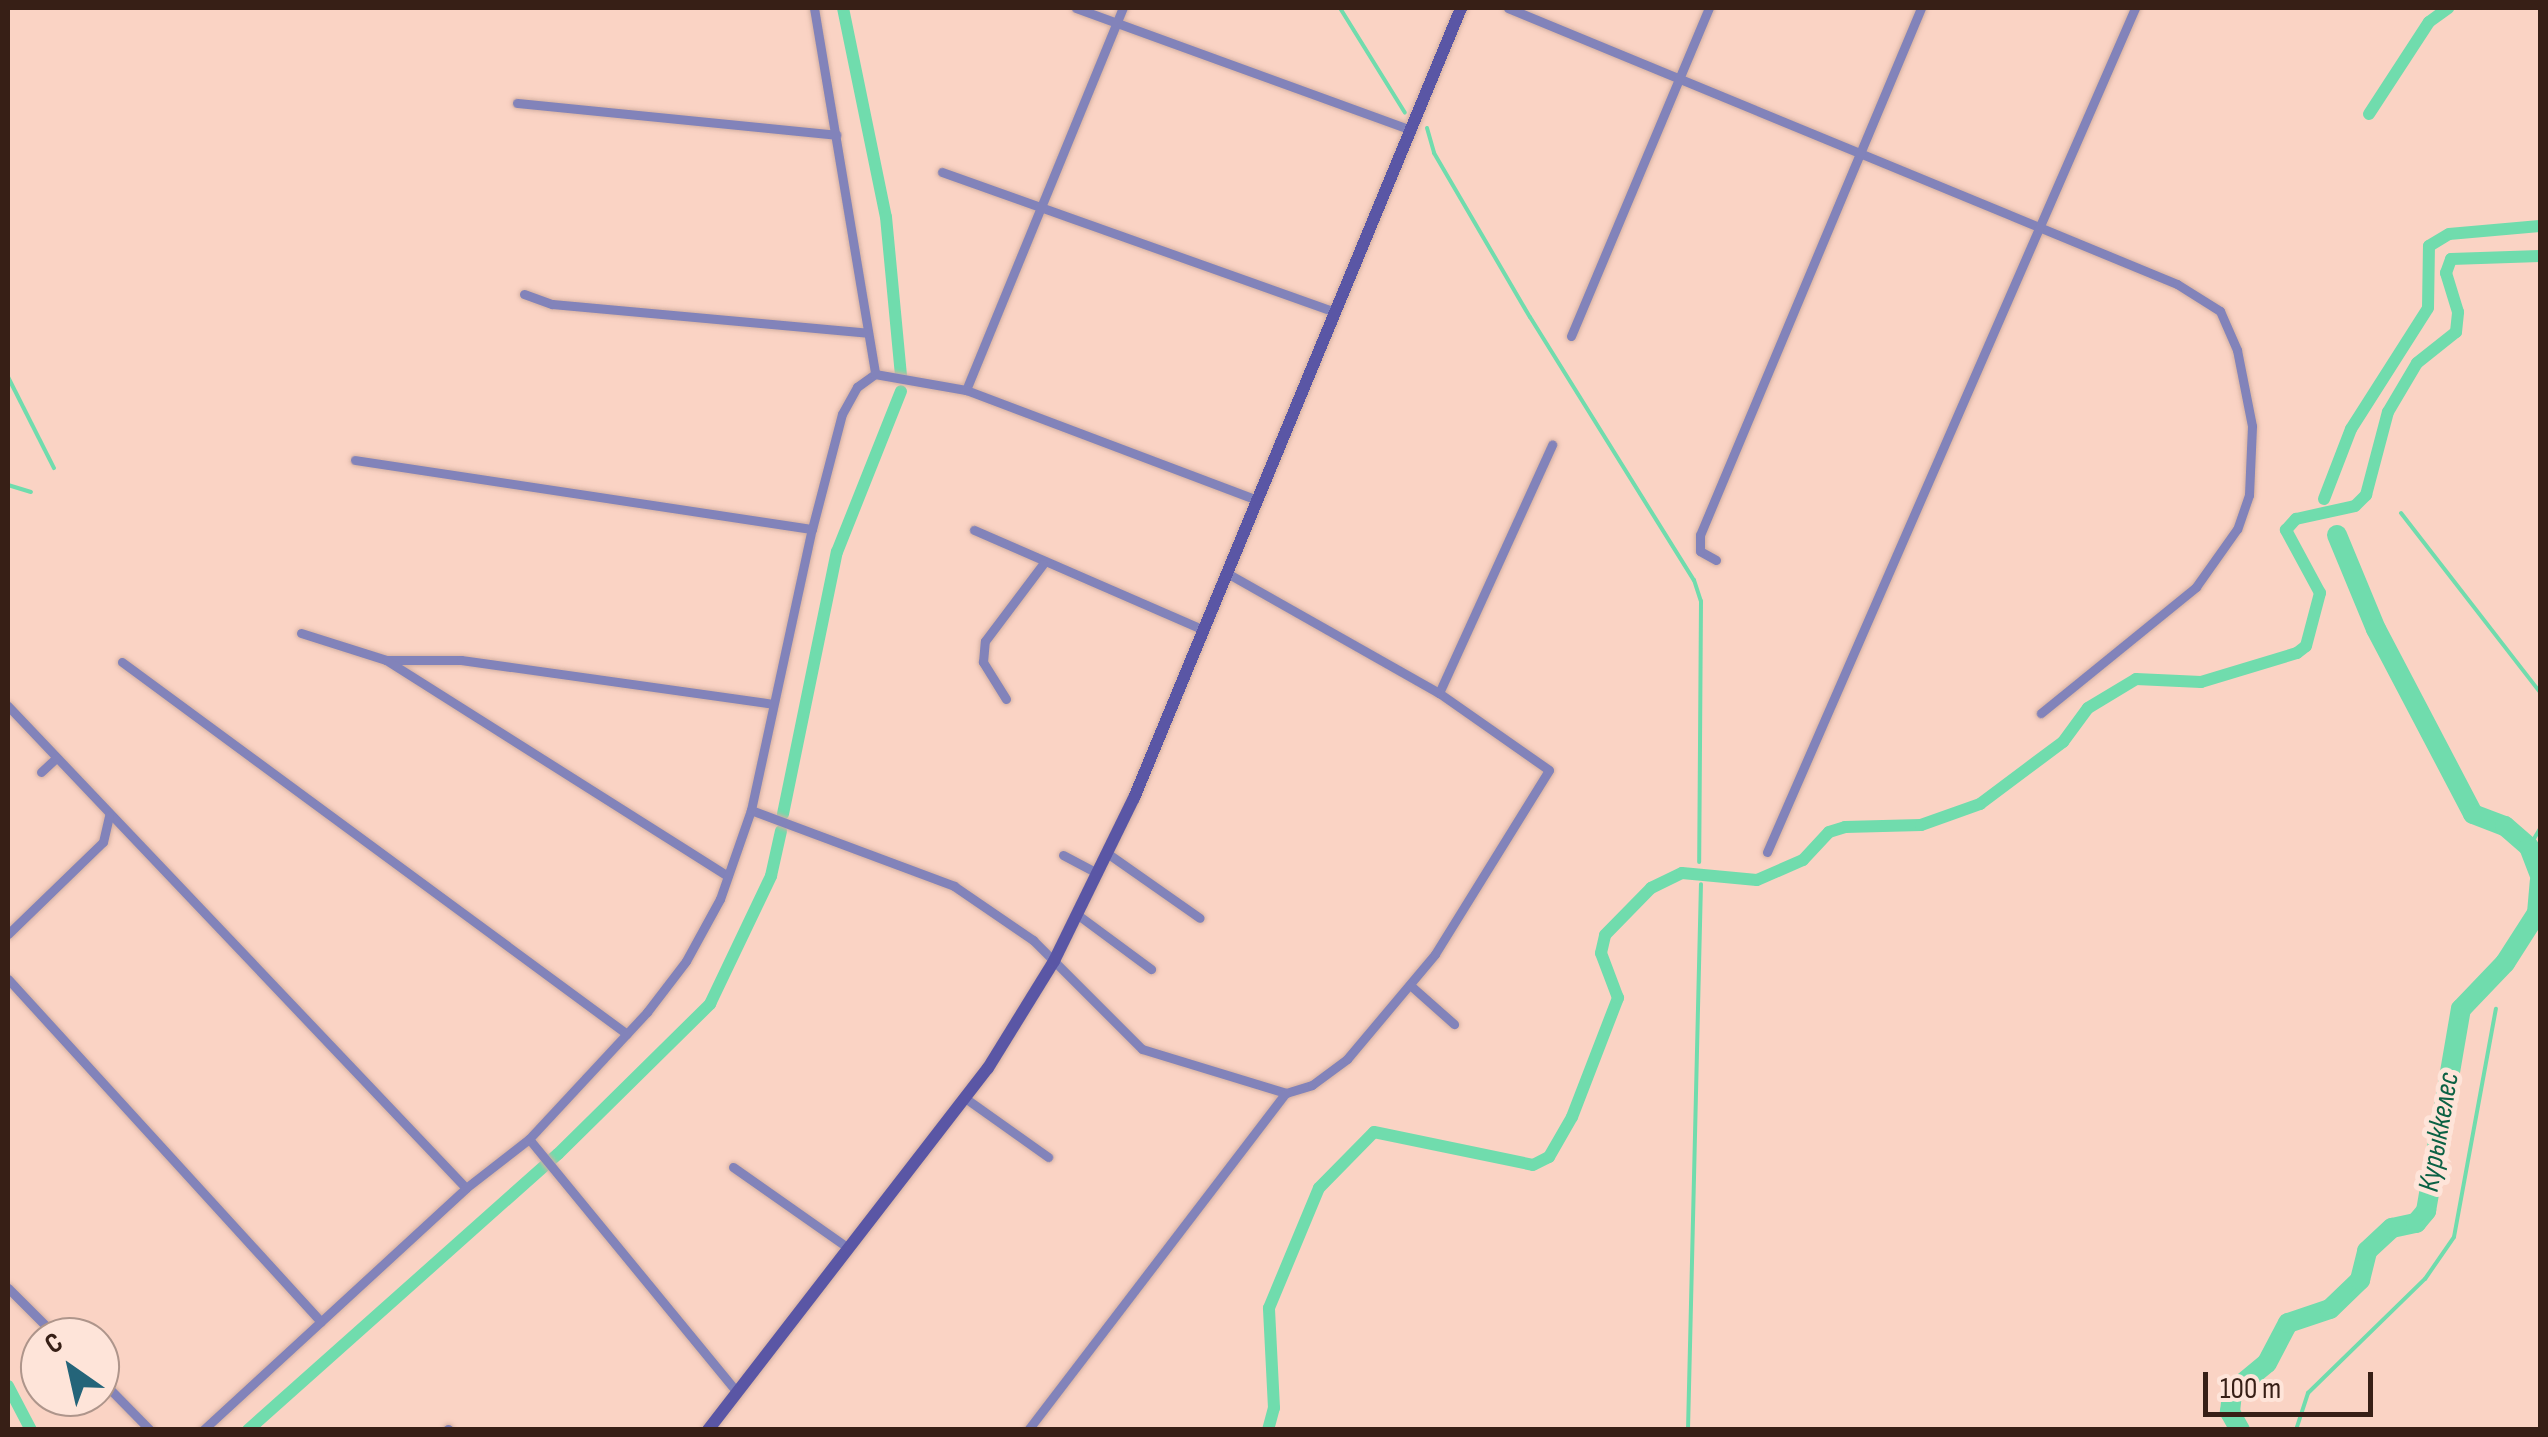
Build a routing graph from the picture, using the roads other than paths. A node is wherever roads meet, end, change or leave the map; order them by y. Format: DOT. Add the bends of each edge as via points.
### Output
graph roads {
  1 [pos="814,8"];
  2 [pos="1076,8"];
  3 [pos="1123,8"];
  4 [pos="1461,8"];
  5 [pos="1508,8"];
  6 [pos="1708,8"];
  7 [pos="1921,8"];
  8 [pos="2135,8"];
  9 [pos="1118,22"];
  10 [pos="1679,78"];
  11 [pos="517,103"];
  12 [pos="1411,130"];
  13 [pos="836,135"];
  14 [pos="1859,154"];
  15 [pos="942,172"];
  16 [pos="1042,207"];
  17 [pos="2040,227"];
  18 [pos="524,294"];
  19 [pos="1336,312"];
  20 [pos="868,332"];
  21 [pos="1571,336"];
  22 [pos="875,374"];
  23 [pos="966,390"];
  24 [pos="1552,445"];
  25 [pos="355,460"];
  26 [pos="1257,500"];
  27 [pos="812,529"];
  28 [pos="974,530"];
  29 [pos="1716,560"];
  30 [pos="1044,564"];
  31 [pos="1228,573"];
  32 [pos="1204,630"];
  33 [pos="301,633"];
  34 [pos="386,660"];
  35 [pos="122,662"];
  36 [pos="1439,693"];
  37 [pos="1006,700"];
  38 [pos="774,704"];
  39 [pos="8,706"];
  40 [pos="2041,713"];
  41 [pos="56,758"];
  42 [pos="41,772"];
  43 [pos="751,810"];
  44 [pos="109,816"];
  45 [pos="1107,852"];
  46 [pos="1766,852"];
  47 [pos="1063,856"];
  48 [pos="1097,874"];
  49 [pos="728,876"];
  50 [pos="1078,915"];
  51 [pos="1200,918"];
  52 [pos="8,934"];
  53 [pos="1054,961"];
  54 [pos="1151,969"];
  55 [pos="8,978"];
  56 [pos="1410,985"];
  57 [pos="1454,1024"];
  58 [pos="627,1034"];
  59 [pos="1286,1093"];
  60 [pos="965,1098"];
  61 [pos="529,1138"];
  62 [pos="1048,1157"];
  63 [pos="734,1168"];
  64 [pos="466,1188"];
  65 [pos="848,1247"];
  66 [pos="8,1288"];
  67 [pos="38,1317"];
  68 [pos="320,1322"];
  69 [pos="737,1392"];
  70 [pos="120,1399"];
  71 [pos="150,1430"];
  72 [pos="204,1430"];
  73 [pos="708,1430"];
  74 [pos="1028,1430"];
  1 -- 13 [label="street"];
  2 -- 9 [label="street"];
  3 -- 9 [label="street"];
  4 -- 12 [label="main road"];
  5 -- 10 [label="street"];
  6 -- 10 [label="street"];
  7 -- 14 [label="street"];
  8 -- 17 [label="street"];
  9 -- 12 [label="street"];
  9 -- 16 [label="street"];
  10 -- 14 [label="street"];
  10 -- 21 [label="street"];
  11 -- 13 [label="street"];
  12 -- 19 [label="main road"];
  13 -- 20 [label="street"];
  14 -- 17 [label="street"];
  14 -- 29 [label="street" via="1700,535 1700,551"];
  15 -- 16 [label="street"];
  16 -- 19 [label="street"];
  16 -- 23 [label="street"];
  17 -- 40 [label="street" via="2212,303 2237,350 2252,426 2249,495 2220,559 2196,588"];
  17 -- 46 [label="street"];
  18 -- 20 [label="street" via="552,304"];
  19 -- 26 [label="main road"];
  20 -- 22 [label="street"];
  22 -- 23 [label="street"];
  22 -- 27 [label="street" via="848,398"];
  23 -- 26 [label="street"];
  24 -- 36 [label="street"];
  25 -- 27 [label="street"];
  26 -- 31 [label="main road"];
  27 -- 38 [label="street"];
  28 -- 30 [label="street"];
  30 -- 32 [label="street"];
  30 -- 37 [label="street" via="986,641 983,662"];
  31 -- 32 [label="main road"];
  31 -- 36 [label="street"];
  32 -- 45 [label="main road"];
  33 -- 34 [label="street"];
  34 -- 38 [label="street" via="460,660"];
  34 -- 49 [label="street"];
  35 -- 58 [label="street"];
  36 -- 56 [label="street" via="1543,762 1549,773"];
  38 -- 43 [label="street"];
  39 -- 41 [label="street"];
  41 -- 42 [label="street"];
  41 -- 44 [label="street"];
  43 -- 49 [label="street"];
  43 -- 53 [label="street" via="933,875 1016,927"];
  44 -- 52 [label="street" via="103,842"];
  44 -- 64 [label="street"];
  45 -- 48 [label="main road"];
  45 -- 51 [label="street"];
  47 -- 48 [label="street"];
  48 -- 50 [label="main road"];
  49 -- 58 [label="street" via="686,961"];
  50 -- 53 [label="main road"];
  50 -- 54 [label="street"];
  53 -- 59 [label="street" via="1142,1049"];
  53 -- 60 [label="main road"];
  55 -- 68 [label="street"];
  56 -- 57 [label="street"];
  56 -- 59 [label="street" via="1348,1059 1312,1086"];
  58 -- 61 [label="street"];
  59 -- 74 [label="street"];
  60 -- 62 [label="street"];
  60 -- 65 [label="main road"];
  61 -- 64 [label="street"];
  61 -- 69 [label="street"];
  63 -- 65 [label="street"];
  64 -- 68 [label="street"];
  65 -- 69 [label="main road"];
  66 -- 67 [label="street"];
  68 -- 72 [label="street"];
  69 -- 73 [label="main road"];
  70 -- 71 [label="street"];
}
